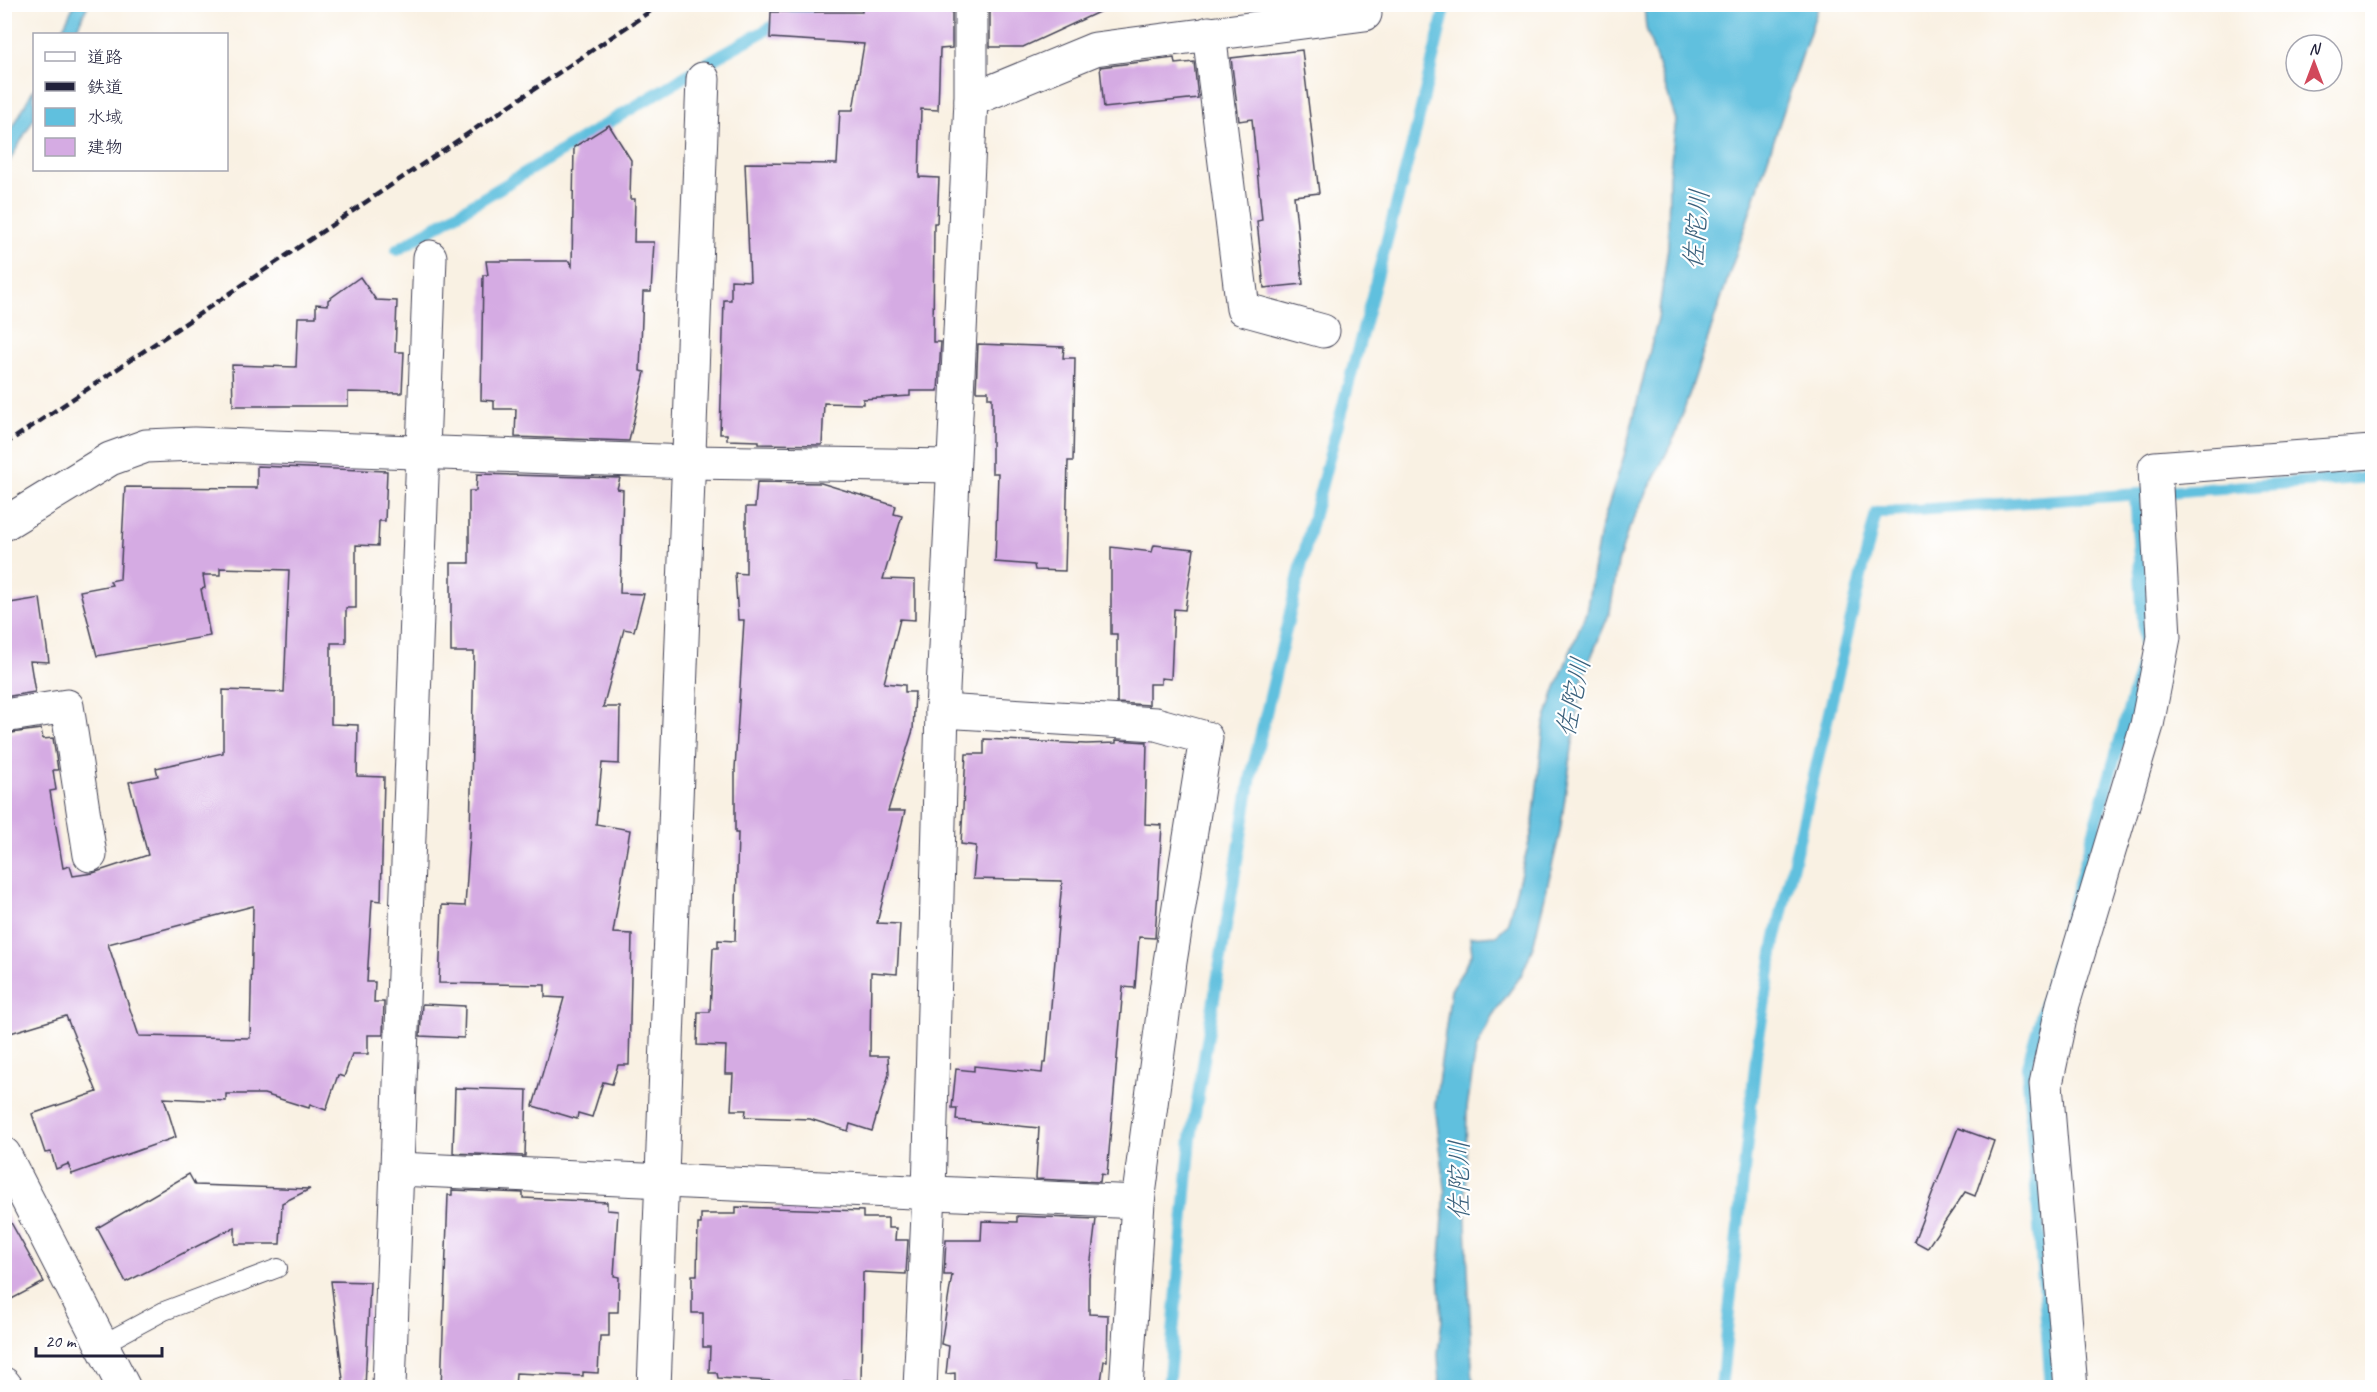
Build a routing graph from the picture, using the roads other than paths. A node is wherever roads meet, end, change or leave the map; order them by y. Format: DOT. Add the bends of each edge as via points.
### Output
graph roads {
  1 [pos="971,4"];
  2 [pos="1365,14"];
  3 [pos="1209,33"];
  4 [pos="703,79"];
  5 [pos="970,100"];
  6 [pos="430,257"];
  7 [pos="1323,331"];
  8 [pos="424,451"];
  9 [pos="2373,452"];
  10 [pos="689,462"];
  11 [pos="953,466"];
  12 [pos="4,524"];
  13 [pos="942,711"];
  14 [pos="4,716"];
  15 [pos="90,855"];
  16 [pos="4,1154"];
  17 [pos="397,1169"];
  18 [pos="661,1181"];
  19 [pos="929,1192"];
  20 [pos="1137,1202"];
  21 [pos="278,1268"];
  22 [pos="100,1345"];
  23 [pos="389,1387"];
  24 [pos="124,1388"];
  25 [pos="654,1388"];
  26 [pos="920,1388"];
  27 [pos="1126,1388"];
  28 [pos="2071,1388"];
  1 -- 5 [label="street"];
  2 -- 3 [label="street"];
  3 -- 5 [label="street" via="1095,50"];
  3 -- 7 [label="street" via="1243,309"];
  4 -- 10 [label="street"];
  5 -- 11 [label="street"];
  6 -- 8 [label="street"];
  8 -- 10 [label="street"];
  8 -- 12 [label="street" via="146,446 110,459"];
  8 -- 17 [label="street"];
  9 -- 28 [label="street" via="2155,468 2164,637 2147,725 2063,1004 2046,1084"];
  10 -- 11 [label="street"];
  10 -- 18 [label="street"];
  11 -- 13 [label="street"];
  13 -- 19 [label="street"];
  13 -- 20 [label="street" via="1156,724 1206,738"];
  14 -- 15 [label="street" via="67,706"];
  16 -- 22 [label="street"];
  17 -- 18 [label="street"];
  17 -- 23 [label="street"];
  18 -- 19 [label="street"];
  18 -- 25 [label="street"];
  19 -- 20 [label="street"];
  19 -- 26 [label="street"];
  20 -- 27 [label="street"];
  21 -- 22 [label="lane" via="164,1311"];
  22 -- 24 [label="street"];
}
